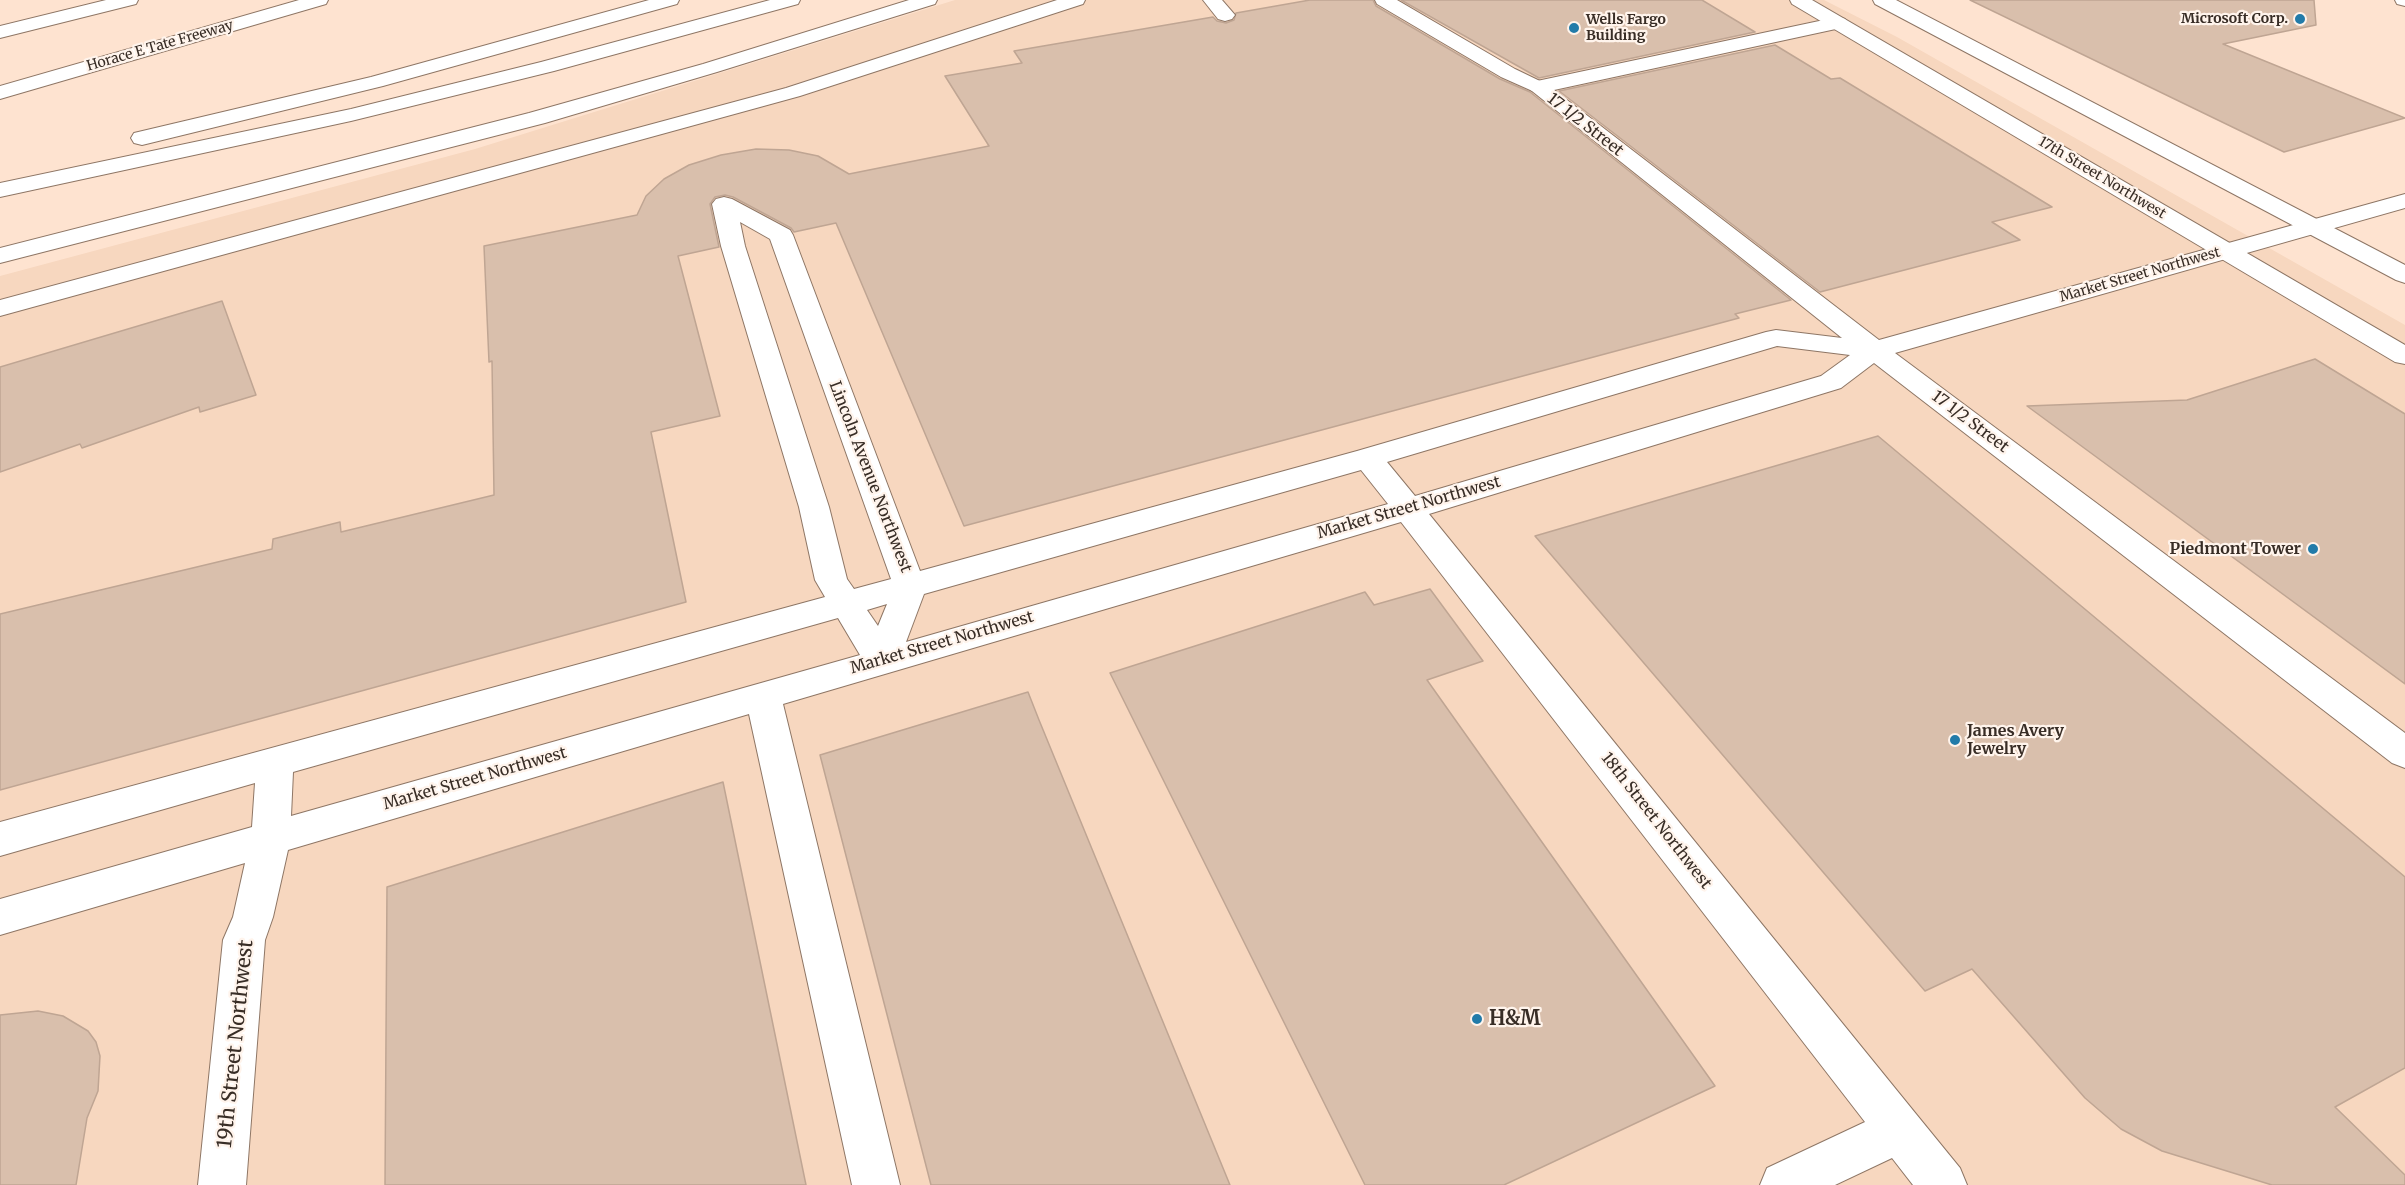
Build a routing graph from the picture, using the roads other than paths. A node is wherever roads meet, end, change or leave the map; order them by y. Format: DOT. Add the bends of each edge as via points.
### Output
graph roads {
  1 [pos="129,0"];
  2 [pos="319,0"];
  3 [pos="670,0"];
  4 [pos="791,0"];
  5 [pos="928,0"];
  6 [pos="1076,0"];
  7 [pos="1212,0"];
  8 [pos="1384,0"];
  9 [pos="1799,0"];
  10 [pos="1882,0"];
  11 [pos="1225,15"];
  12 [pos="1838,23"];
  13 [pos="0,32"];
  14 [pos="1537,87"];
  15 [pos="0,93"];
  16 [pos="0,173"];
  17 [pos="0,190"];
  18 [pos="2405,201"];
  19 [pos="2315,226"];
  20 [pos="2224,251"];
  21 [pos="0,256"];
  22 [pos="2405,275"];
  23 [pos="0,308"];
  24 [pos="1874,350"];
  25 [pos="2405,356"];
  26 [pos="1368,458"];
  27 [pos="1409,509"];
  28 [pos="911,586"];
  29 [pos="844,604"];
  30 [pos="882,660"];
  31 [pos="763,695"];
  32 [pos="2405,753"];
  33 [pos="275,762"];
  34 [pos="271,837"];
  35 [pos="0,838"];
  36 [pos="0,917"];
  37 [pos="1900,1130"];
  38 [pos="222,1185"];
  39 [pos="876,1185"];
  40 [pos="1784,1185"];
  41 [pos="1943,1185"];
  1 -- 13 [label="main road"];
  2 -- 15 [label="main road, Horace E Tate Freeway"];
  3 -- 16 [label="main road" via="376,82"];
  4 -- 17 [label="main road" via="547,67 363,112"];
  5 -- 21 [label="main road" via="537,118"];
  6 -- 23 [label="main road" via="793,92"];
  7 -- 11 [label="main road"];
  8 -- 14 [label="main road, 17 1/2 Street" via="1508,74"];
  9 -- 12 [label="main road, 17th Street Northwest"];
  10 -- 19 [label="main road"];
  12 -- 14 [label="main road"];
  12 -- 20 [label="main road, 17th Street Northwest"];
  14 -- 24 [label="main road, 17 1/2 Street"];
  18 -- 19 [label="main road, Market Street Northwest"];
  19 -- 20 [label="main road, Market Street Northwest"];
  19 -- 22 [label="main road"];
  20 -- 24 [label="main road, Market Street Northwest"];
  20 -- 25 [label="main road, 17th Street Northwest"];
  24 -- 26 [label="main road, Market Street Northwest" via="1776,338"];
  24 -- 27 [label="main road, Market Street Northwest" via="1831,382"];
  24 -- 32 [label="main road, 17 1/2 Street"];
  26 -- 27 [label="main road, 18th Street Northwest"];
  26 -- 28 [label="main road, Market Street Northwest"];
  27 -- 30 [label="main road, Market Street Northwest"];
  27 -- 37 [label="main road, 18th Street Northwest"];
  28 -- 29 [label="main road, Market Street Northwest"];
  28 -- 29 [label="main road, Lincoln Avenue Northwest" via="781,235 724,204 733,246 814,507 831,580"];
  28 -- 30 [label="main road, Lincoln Avenue Northwest"];
  29 -- 30 [label="main road, Lincoln Avenue Northwest"];
  29 -- 33 [label="main road, Market Street Northwest"];
  30 -- 31 [label="main road, Market Street Northwest"];
  31 -- 34 [label="main road, Market Street Northwest"];
  31 -- 39 [label="main road"];
  33 -- 34 [label="main road, 19th Street Northwest"];
  33 -- 35 [label="main road, Market Street Northwest"];
  34 -- 36 [label="main road, Market Street Northwest"];
  34 -- 38 [label="main road, 19th Street Northwest" via="244,940"];
  37 -- 40 [label="main road"];
  37 -- 41 [label="main road, 18th Street Northwest"];
}
